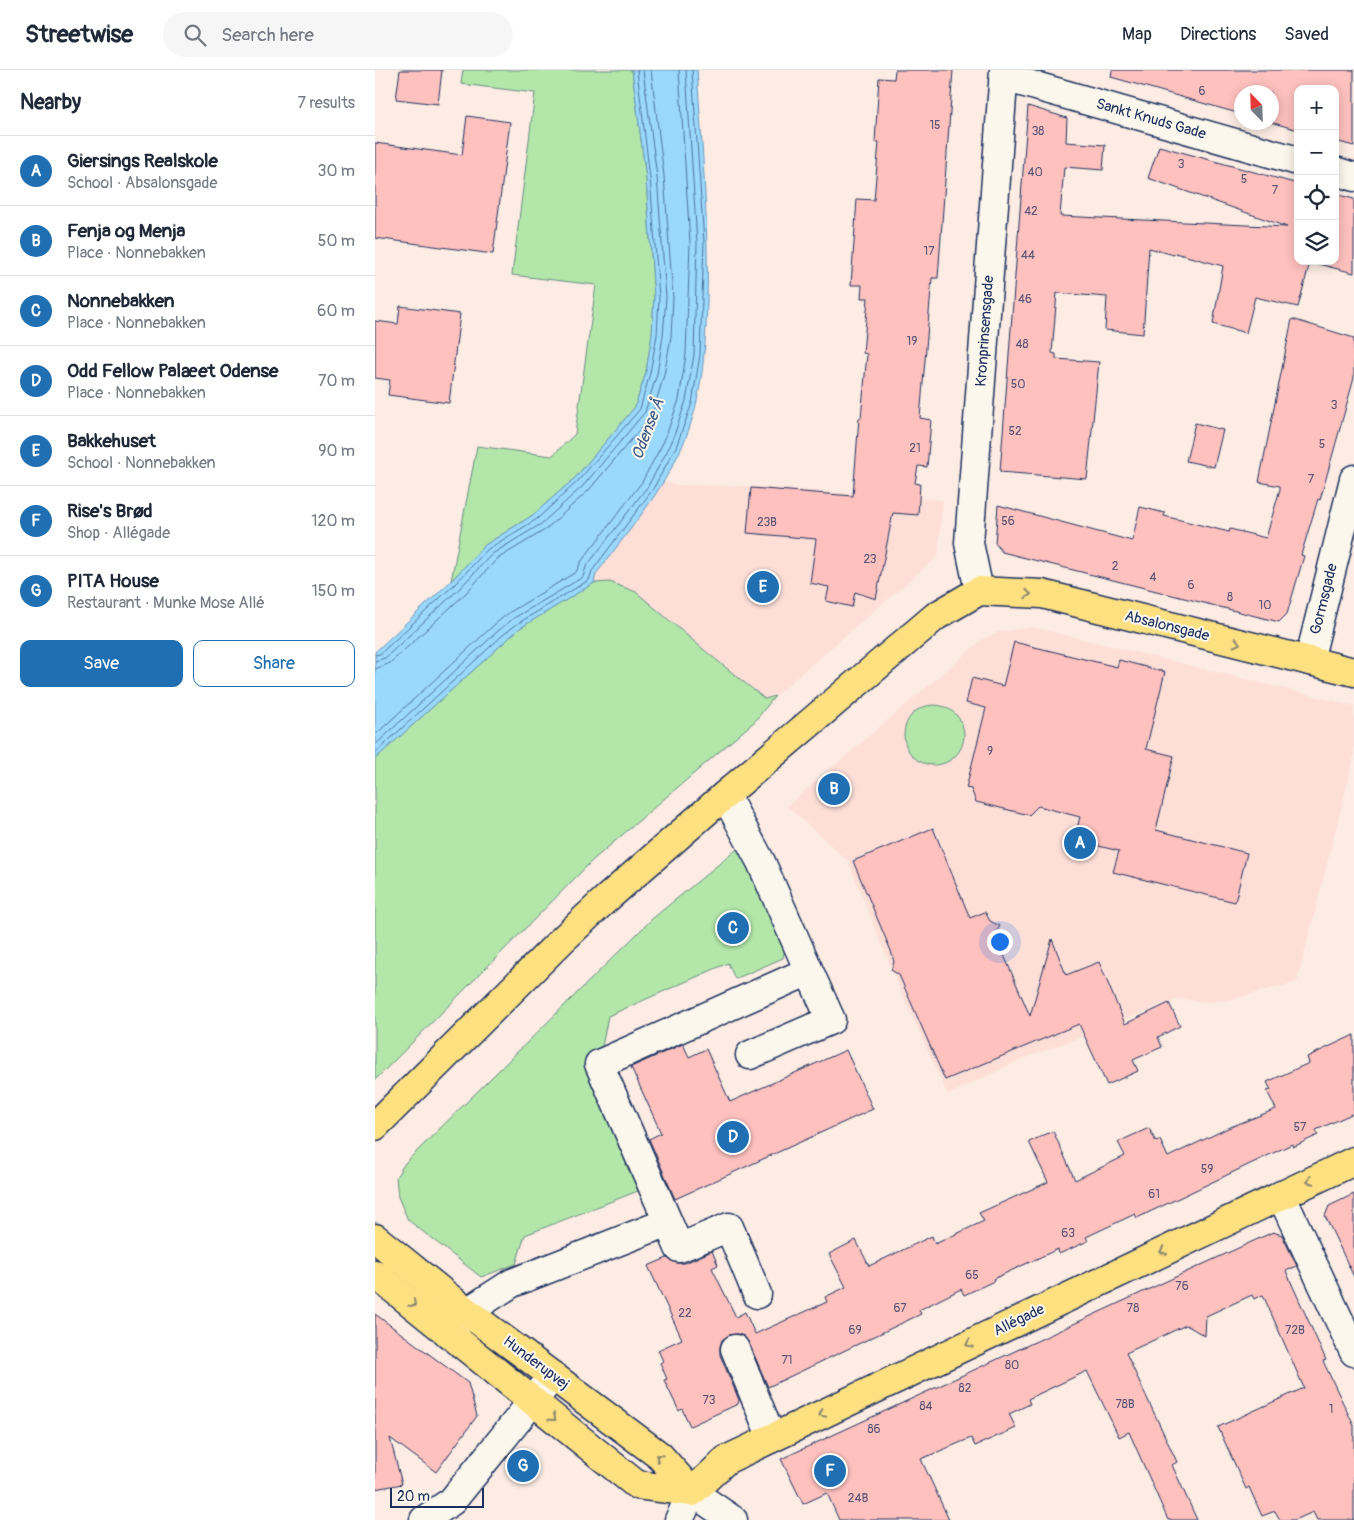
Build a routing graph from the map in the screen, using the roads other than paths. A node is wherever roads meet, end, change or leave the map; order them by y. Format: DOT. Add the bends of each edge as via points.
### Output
graph roads {
  1 [pos="1004,74"];
  2 [pos="1294,160"];
  3 [pos="1339,172"];
  4 [pos="1354,177"];
  5 [pos="1354,479"];
  6 [pos="979,591"];
  7 [pos="1309,661"];
  8 [pos="1354,672"];
  9 [pos="725,795"];
  10 [pos="809,971"];
  11 [pos="749,1056"];
  12 [pos="375,1126"];
  13 [pos="1354,1161"];
  14 [pos="1281,1195"];
  15 [pos="668,1222"];
  16 [pos="375,1238"];
  17 [pos="375,1274"];
  18 [pos="757,1294"];
  19 [pos="467,1312"];
  20 [pos="449,1334"];
  21 [pos="735,1349"];
  22 [pos="1354,1352"];
  23 [pos="553,1376"];
  24 [pos="531,1400"];
  25 [pos="772,1438"];
  26 [pos="692,1492"];
  27 [pos="424,1520"];
  28 [pos="679,1520"];
  29 [pos="733,1520"];
  1 -- 2 [label="street, Sankt Knuds Gade"];
  1 -- 6 [label="street, Kronprinsensgade" via="969,543"];
  3 -- 4 [label="street"];
  5 -- 7 [label="street, Gormsgade"];
  6 -- 7 [label="main road, Absalonsgade, one-way" via="1042,594"];
  6 -- 9 [label="main road" via="936,616"];
  7 -- 8 [label="main road, Absalonsgade"];
  9 -- 10 [label="street" via="761,862"];
  9 -- 12 [label="main road" via="561,941"];
  10 -- 11 [label="street" via="831,1020"];
  10 -- 15 [label="street" via="599,1064"];
  13 -- 14 [label="main road, Allégade, one-way"];
  14 -- 22 [label="street"];
  14 -- 25 [label="main road, Allégade, one-way"];
  15 -- 18 [label="street" via="679,1248 729,1227"];
  15 -- 19 [label="street" via="512,1283"];
  16 -- 19 [label="main road, Hunderupvej"];
  17 -- 20 [label="main road, Hunderupvej, one-way"];
  19 -- 20 [label="street"];
  19 -- 23 [label="main road, Hunderupvej"];
  20 -- 24 [label="main road, Hunderupvej"];
  21 -- 25 [label="street"];
  23 -- 24 [label="street"];
  26 -- 23 [label="main road, Hunderupvej, one-way" via="660,1456"];
  24 -- 26 [label="main road, Hunderupvej, one-way" via="637,1485"];
  24 -- 27 [label="street" via="452,1501"];
  25 -- 26 [label="main road, Allégade" via="726,1460"];
  26 -- 28 [label="street"];
  26 -- 29 [label="street, Hunderupvej"];
}
